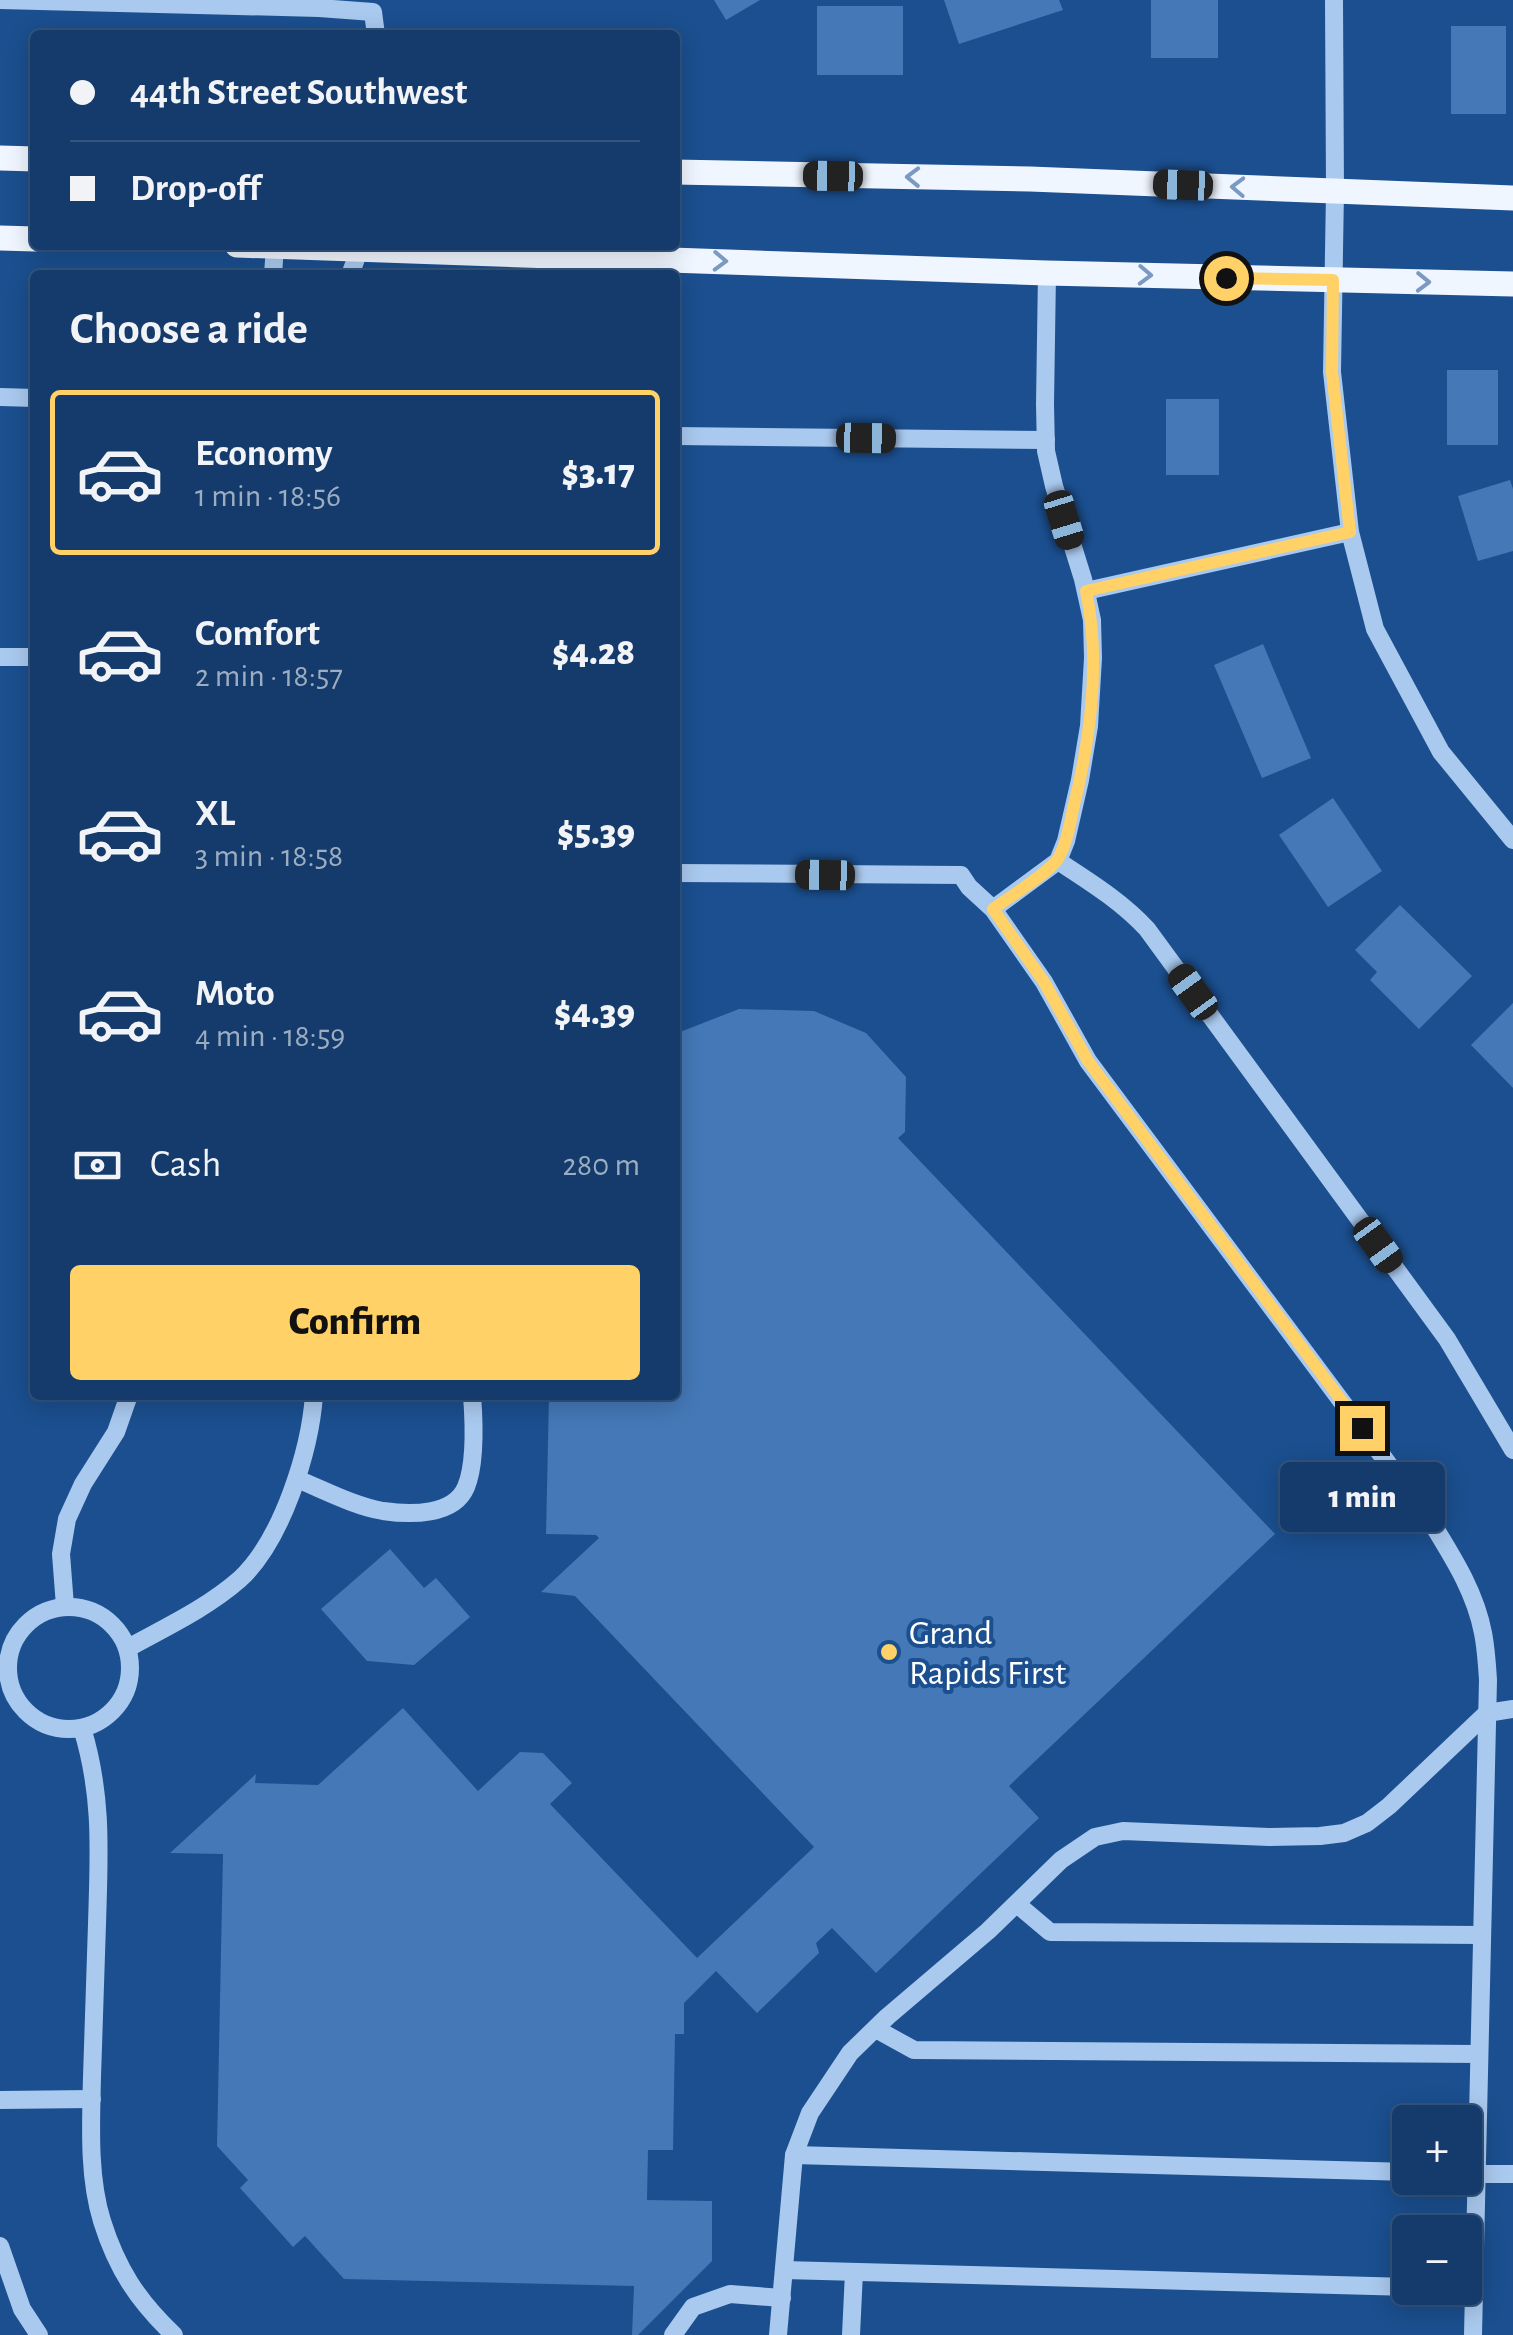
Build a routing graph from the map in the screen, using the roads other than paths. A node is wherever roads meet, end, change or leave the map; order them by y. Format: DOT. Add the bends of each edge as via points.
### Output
graph roads {
  1 [pos="0,0"];
  2 [pos="1334,0"];
  3 [pos="375,30"];
  4 [pos="0,158"];
  5 [pos="30,159"];
  6 [pos="680,172"];
  7 [pos="1335,191"];
  8 [pos="1513,198"];
  9 [pos="0,238"];
  10 [pos="30,239"];
  11 [pos="415,250"];
  12 [pos="1048,273"];
  13 [pos="1333,280"];
  14 [pos="1513,284"];
  15 [pos="0,397"];
  16 [pos="30,398"];
  17 [pos="680,436"];
  18 [pos="1046,440"];
  19 [pos="1350,532"];
  20 [pos="1086,591"];
  21 [pos="0,656"];
  22 [pos="30,657"];
  23 [pos="1513,840"];
  24 [pos="1058,861"];
  25 [pos="680,874"];
  26 [pos="993,909"];
  27 [pos="127,1400"];
  28 [pos="313,1400"];
  29 [pos="472,1400"];
  30 [pos="1513,1450"];
  31 [pos="297,1479"];
  32 [pos="65,1606"];
  33 [pos="128,1648"];
  34 [pos="4,1676"];
  35 [pos="1513,1709"];
  36 [pos="1487,1713"];
  37 [pos="82,1728"];
  38 [pos="1017,1904"];
  39 [pos="1482,1935"];
  40 [pos="876,2029"];
  41 [pos="1478,2054"];
  42 [pos="92,2099"];
  43 [pos="0,2100"];
  44 [pos="1475,2105"];
  45 [pos="794,2155"];
  46 [pos="1392,2172"];
  47 [pos="1482,2174"];
  48 [pos="1513,2174"];
  49 [pos="0,2246"];
  50 [pos="784,2270"];
  51 [pos="854,2272"];
  52 [pos="1392,2287"];
  53 [pos="782,2298"];
  54 [pos="1473,2305"];
  55 [pos="40,2335"];
  56 [pos="174,2335"];
  57 [pos="673,2335"];
  58 [pos="778,2335"];
  59 [pos="851,2335"];
  60 [pos="1472,2335"];
  1 -- 3 [label="street" via="373,12"];
  2 -- 7 [label="street"];
  4 -- 5 [label="main road"];
  7 -- 6 [label="main road, one-way"];
  7 -- 8 [label="main road"];
  7 -- 13 [label="street"];
  9 -- 10 [label="main road"];
  11 -- 12 [label="main road, one-way"];
  12 -- 13 [label="main road, one-way"];
  12 -- 18 [label="street"];
  13 -- 14 [label="main road, one-way"];
  13 -- 19 [label="street" via="1332,372"];
  15 -- 16 [label="street"];
  17 -- 18 [label="street"];
  18 -- 20 [label="street"];
  19 -- 20 [label="street"];
  19 -- 23 [label="street" via="1375,629 1442,752"];
  20 -- 24 [label="street" via="1093,640 1089,726"];
  21 -- 22 [label="street"];
  24 -- 26 [label="street"];
  24 -- 30 [label="street" via="1147,929 1447,1340"];
  25 -- 26 [label="street" via="960,875"];
  26 -- 36 [label="street" via="1088,1061 1430,1520 1478,1612"];
  27 -- 32 [label="street" via="67,1518"];
  28 -- 31 [label="street"];
  29 -- 31 [label="street" via="466,1490 443,1508 381,1511"];
  31 -- 33 [label="street" via="243,1576 200,1609"];
  32 -- 33 [label="street" via="103,1617"];
  32 -- 34 [label="street" via="29,1622 16,1637"];
  33 -- 37 [label="street" via="131,1669 122,1698 102,1720"];
  34 -- 37 [label="street" via="25,1711 42,1723"];
  35 -- 36 [label="street"];
  36 -- 38 [label="street" via="1389,1806 1355,1828 1296,1837 1123,1831 1095,1836"];
  36 -- 39 [label="street"];
  37 -- 42 [label="street" via="98,1812"];
  38 -- 39 [label="street" via="1050,1932"];
  38 -- 40 [label="street"];
  39 -- 41 [label="street"];
  40 -- 41 [label="street" via="914,2050"];
  40 -- 45 [label="street" via="825,2088"];
  41 -- 44 [label="street"];
  42 -- 43 [label="street"];
  42 -- 56 [label="street" via="101,2218 138,2298"];
  45 -- 46 [label="street"];
  45 -- 50 [label="street"];
  47 -- 48 [label="street"];
  49 -- 55 [label="street" via="22,2308"];
  50 -- 51 [label="street"];
  50 -- 53 [label="street"];
  51 -- 52 [label="street"];
  51 -- 59 [label="street"];
  53 -- 57 [label="street" via="730,2294 693,2306"];
  53 -- 58 [label="street"];
  54 -- 60 [label="street"];
}
